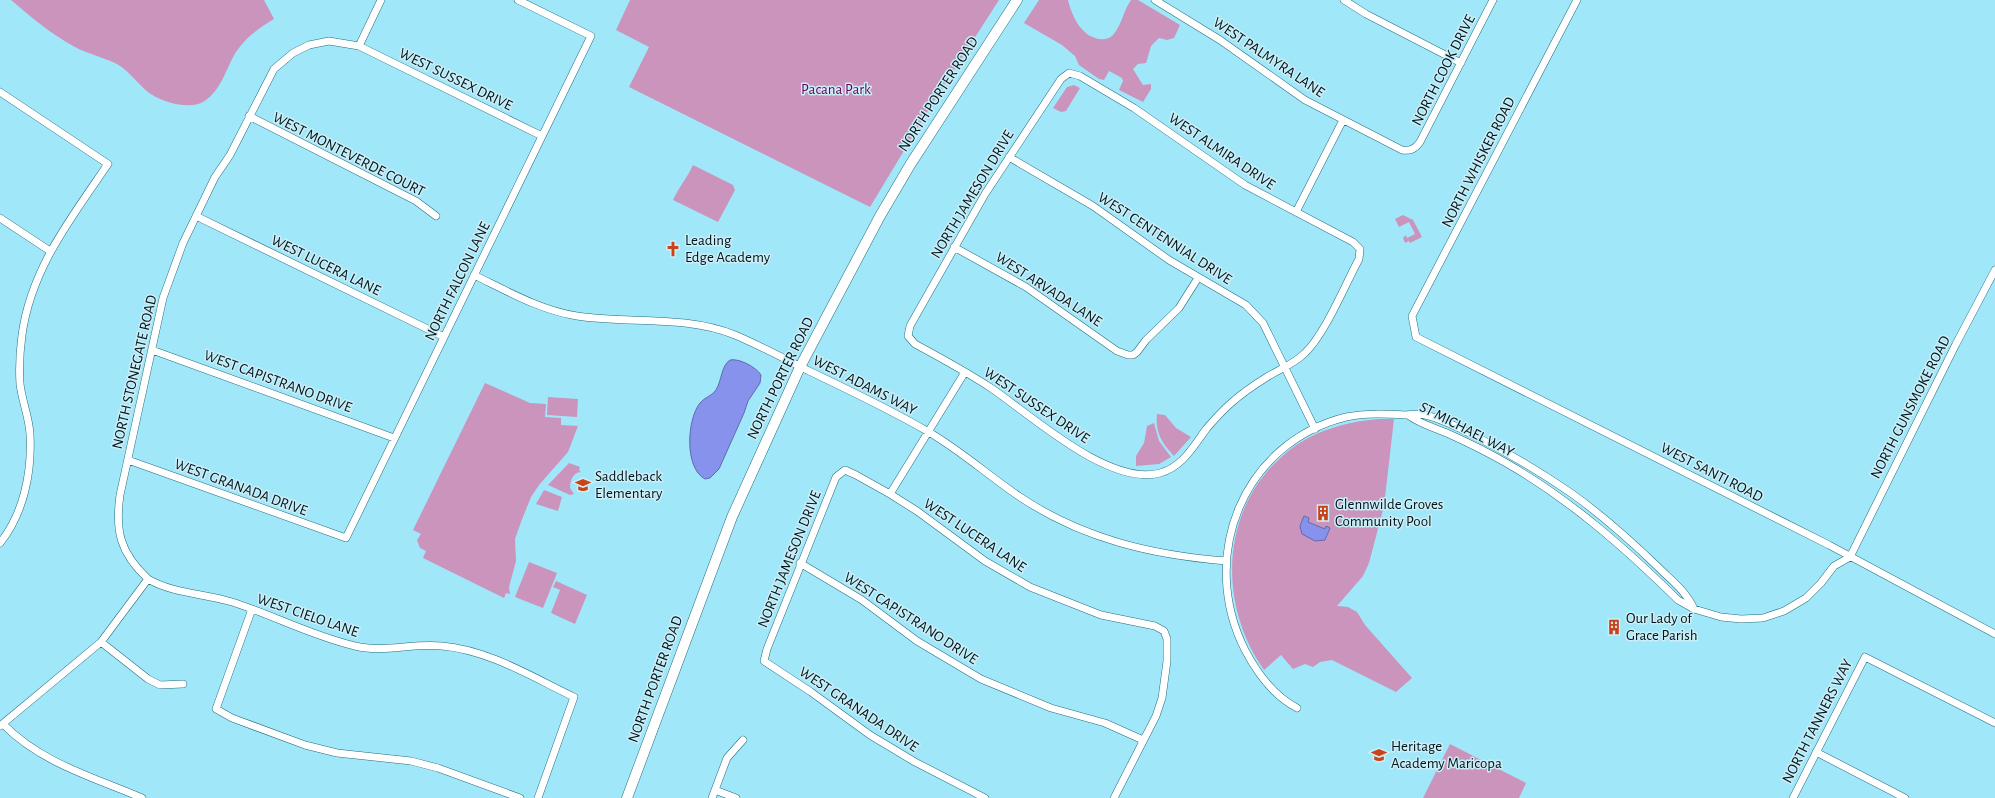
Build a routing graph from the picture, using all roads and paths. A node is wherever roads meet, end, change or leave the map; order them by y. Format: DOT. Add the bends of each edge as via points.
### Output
graph roads {
  1 [pos="381,0"];
  2 [pos="518,0"];
  3 [pos="1017,0"];
  4 [pos="1155,0"];
  5 [pos="1344,0"];
  6 [pos="1493,0"];
  7 [pos="1577,0"];
  8 [pos="358,46"];
  9 [pos="1461,63"];
  10 [pos="1069,73"];
  11 [pos="0,92"];
  12 [pos="249,116"];
  13 [pos="1343,120"];
  14 [pos="542,136"];
  15 [pos="1413,150"];
  16 [pos="1009,157"];
  17 [pos="1296,212"];
  18 [pos="196,216"];
  19 [pos="436,216"];
  20 [pos="0,218"];
  21 [pos="954,247"];
  22 [pos="50,251"];
  23 [pos="1995,270"];
  24 [pos="474,275"];
  25 [pos="1198,278"];
  26 [pos="908,336"];
  27 [pos="444,337"];
  28 [pos="1416,338"];
  29 [pos="152,350"];
  30 [pos="800,367"];
  31 [pos="1284,368"];
  32 [pos="964,372"];
  33 [pos="1408,415"];
  34 [pos="1314,429"];
  35 [pos="928,431"];
  36 [pos="394,438"];
  37 [pos="128,460"];
  38 [pos="845,470"];
  39 [pos="890,494"];
  40 [pos="346,538"];
  41 [pos="0,543"];
  42 [pos="1850,557"];
  43 [pos="1226,561"];
  44 [pos="800,563"];
  45 [pos="148,578"];
  46 [pos="252,609"];
  47 [pos="1694,609"];
  48 [pos="1995,634"];
  49 [pos="100,642"];
  50 [pos="764,661"];
  51 [pos="183,684"];
  52 [pos="1297,708"];
  53 [pos="1995,723"];
  54 [pos="1,725"];
  55 [pos="743,740"];
  56 [pos="1143,740"];
  57 [pos="1816,752"];
  58 [pos="715,790"];
  59 [pos="142,798"];
  60 [pos="520,798"];
  61 [pos="538,798"];
  62 [pos="627,798"];
  63 [pos="712,798"];
  64 [pos="736,798"];
  65 [pos="985,798"];
  66 [pos="1114,798"];
  67 [pos="1793,798"];
  68 [pos="1906,798"];
  1 -- 8 [label="street"];
  2 -- 14 [label="street, NORTH FALCON LANE" via="591,36"];
  3 -- 30 [label="street, NORTH PORTER ROAD" via="906,172 876,223"];
  4 -- 13 [label="street, WEST PALMYRA LANE" via="1220,40 1305,100"];
  5 -- 9 [label="street"];
  6 -- 9 [label="street, NORTH COOK DRIVE"];
  7 -- 28 [label="street, NORTH WHISKER ROAD" via="1412,316"];
  8 -- 12 [label="street, NORTH STONEGATE ROAD" via="328,41 310,45 293,53 274,69"];
  8 -- 14 [label="street, WEST SUSSEX DRIVE"];
  9 -- 15 [label="street, NORTH COOK DRIVE" via="1420,142"];
  10 -- 16 [label="street, NORTH JAMESON DRIVE" via="1061,79"];
  10 -- 17 [label="street, WEST ALMIRA DRIVE" via="1080,76 1134,108 1244,185"];
  11 -- 22 [label="street" via="108,164"];
  12 -- 18 [label="street, NORTH STONEGATE ROAD" via="230,155 214,177"];
  12 -- 19 [label="street, WEST MONTEVERDE COURT" via="416,201"];
  13 -- 15 [label="street, WEST PALMYRA LANE" via="1402,150"];
  13 -- 17 [label="street"];
  14 -- 24 [label="street, NORTH FALCON LANE"];
  16 -- 21 [label="street, NORTH JAMESON DRIVE"];
  16 -- 25 [label="street, WEST CENTENNIAL DRIVE" via="1093,206"];
  17 -- 31 [label="street, WEST ALMIRA DRIVE" via="1353,242 1360,250 1359,259 1320,333 1306,353"];
  18 -- 27 [label="street, WEST LUCERA LANE"];
  18 -- 29 [label="street, NORTH STONEGATE ROAD" via="173,267 163,298"];
  20 -- 22 [label="street"];
  21 -- 25 [label="street, WEST ARVADA LANE" via="1026,287 1117,351 1128,356 1133,355 1172,316"];
  21 -- 26 [label="street, NORTH JAMESON DRIVE" via="910,326"];
  22 -- 41 [label="street" via="31,292 21,337 20,384 30,434 28,476 18,514"];
  23 -- 42 [label="street, NORTH GUNSMOKE ROAD"];
  24 -- 27 [label="street, NORTH FALCON LANE"];
  24 -- 30 [label="street, WEST ADAMS WAY" via="531,302 564,314 700,325 721,330"];
  25 -- 31 [label="street, WEST CENTENNIAL DRIVE" via="1246,305 1256,314 1263,323"];
  26 -- 32 [label="street, WEST SUSSEX DRIVE" via="915,344"];
  27 -- 36 [label="street, NORTH FALCON LANE"];
  28 -- 42 [label="street, WEST SANTI ROAD"];
  29 -- 36 [label="street, WEST CAPISTRANO DRIVE"];
  29 -- 37 [label="street, NORTH STONEGATE ROAD"];
  30 -- 35 [label="street, WEST ADAMS WAY"];
  30 -- 62 [label="street, NORTH PORTER ROAD" via="732,516"];
  31 -- 32 [label="street, WEST SUSSEX DRIVE" via="1254,385 1230,404 1188,455 1178,463 1161,473 1142,475 1120,470 1059,438 1018,407"];
  31 -- 34 [label="street, WEST CENTENNIAL DRIVE"];
  32 -- 35 [label="street"];
  33 -- 34 [label="street" via="1347,417"];
  33 -- 47 [label="street, ST MICHAEL WAY" via="1460,438 1550,491 1617,543 1678,600"];
  33 -- 47 [label="street, ST MICHAEL WAY" via="1425,415 1463,430 1509,453 1556,483 1636,546 1685,592"];
  34 -- 43 [label="street" via="1283,449 1256,477 1237,512"];
  35 -- 39 [label="street"];
  35 -- 43 [label="street, WEST ADAMS WAY" via="1020,497 1049,515 1081,530 1112,542 1147,551 1184,558"];
  36 -- 40 [label="street, NORTH FALCON LANE"];
  37 -- 40 [label="street, WEST GRANADA DRIVE"];
  37 -- 45 [label="street, NORTH STONEGATE ROAD" via="117,516 119,534 135,567"];
  38 -- 39 [label="street, WEST LUCERA LANE"];
  38 -- 44 [label="street, NORTH JAMESON DRIVE" via="836,477"];
  39 -- 56 [label="street, WEST LUCERA LANE" via="985,560 1030,587 1101,615 1155,626 1164,631 1167,639 1167,661 1162,698"];
  42 -- 47 [label="street, ST MICHAEL WAY" via="1834,566 1806,598 1784,611 1763,618 1741,619"];
  42 -- 48 [label="street, WEST SANTI ROAD"];
  43 -- 52 [label="street" via="1227,593 1241,643 1273,690"];
  44 -- 50 [label="street, NORTH JAMESON DRIVE" via="766,649"];
  44 -- 56 [label="street, WEST CAPISTRANO DRIVE" via="862,600 917,641 981,679 1051,708 1105,724"];
  45 -- 46 [label="street, WEST CIELO LANE" via="174,590 215,597"];
  45 -- 49 [label="street"];
  46 -- 60 [label="street" via="216,709 232,718 306,745 337,753 410,761 438,768"];
  46 -- 61 [label="street, WEST CIELO LANE" via="356,646 378,649 424,644 481,654 574,698"];
  49 -- 51 [label="street" via="148,679 160,685"];
  49 -- 54 [label="street"];
  50 -- 65 [label="street, WEST GRANADA DRIVE" via="870,735 915,762"];
  53 -- 57 [label="street, NORTH TANNERS WAY" via="1865,657"];
  54 -- 59 [label="street" via="15,737 57,763"];
  55 -- 58 [label="street" via="727,758"];
  56 -- 66 [label="street"];
  57 -- 67 [label="street, NORTH TANNERS WAY"];
  57 -- 68 [label="street"];
  58 -- 63 [label="street"];
  58 -- 64 [label="street"];
}
